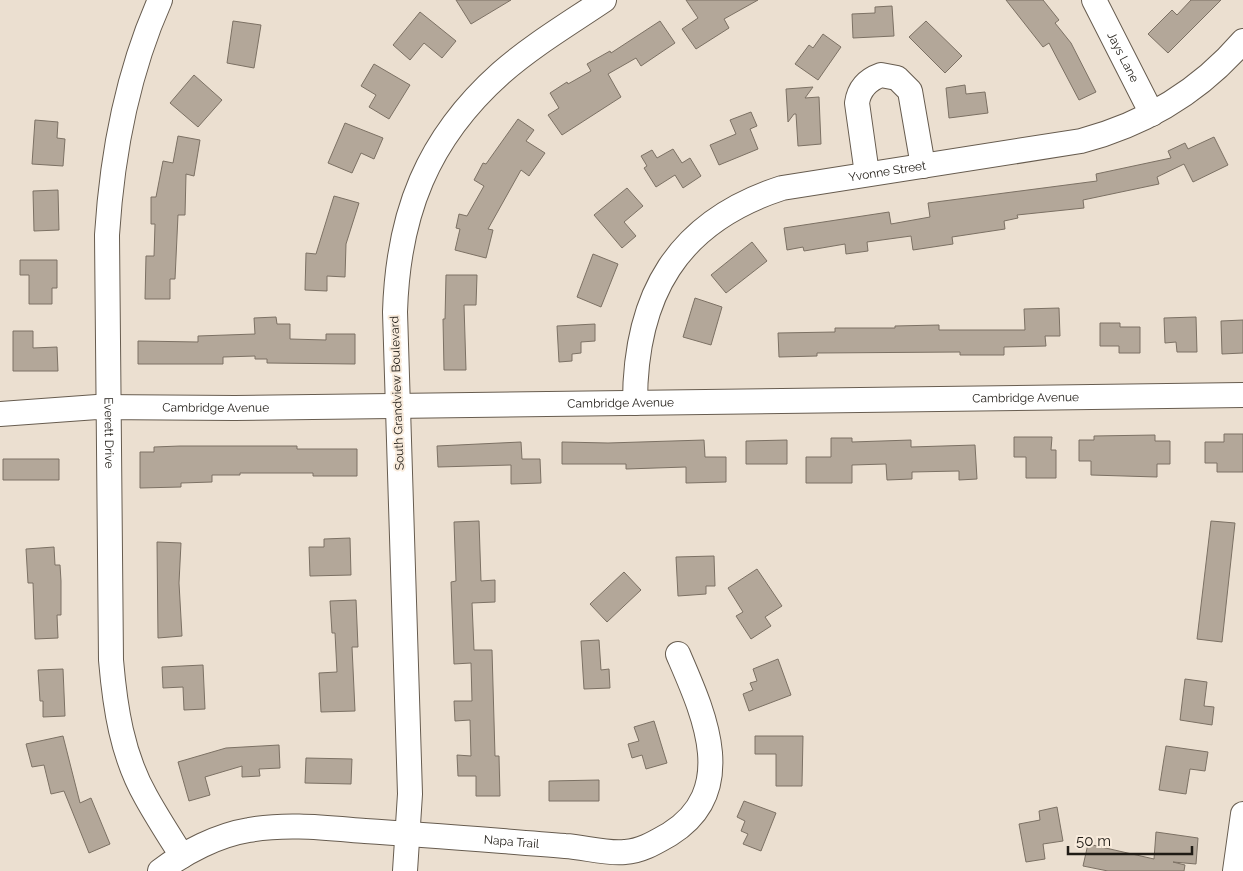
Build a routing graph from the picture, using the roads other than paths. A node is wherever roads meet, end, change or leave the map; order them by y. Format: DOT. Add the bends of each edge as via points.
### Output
graph roads {
  1 [pos="160,0"];
  2 [pos="604,0"];
  3 [pos="1094,0"];
  4 [pos="1243,41"];
  5 [pos="1152,114"];
  6 [pos="923,166"];
  7 [pos="867,174"];
  8 [pos="1243,395"];
  9 [pos="636,402"];
  10 [pos="397,405"];
  11 [pos="108,408"];
  12 [pos="0,414"];
  13 [pos="678,654"];
  14 [pos="1243,814"];
  15 [pos="409,834"];
  16 [pos="182,856"];
  17 [pos="625,862"];
  18 [pos="160,871"];
  19 [pos="405,871"];
  20 [pos="1234,871"];
  1 -- 11 [label="street, Everett Drive" via="128,92 109,196"];
  2 -- 10 [label="street, South Grandview Boulevard" via="525,54 490,84 458,118 427,168 409,211 398,258 394,312"];
  3 -- 5 [label="street, Jays Lane"];
  4 -- 5 [label="street, Yvonne Street" via="1214,72 1188,93"];
  5 -- 6 [label="street, Yvonne Street" via="1111,133 1081,141"];
  6 -- 7 [label="street, Yvonne Street"];
  6 -- 7 [label="street" via="910,91 897,78 881,75 863,86 857,103"];
  7 -- 9 [label="street, Yvonne Street" via="789,187 752,198 719,216 693,238 660,284 643,325 635,370"];
  8 -- 9 [label="street, Cambridge Avenue"];
  9 -- 10 [label="street, Cambridge Avenue"];
  10 -- 11 [label="street, Cambridge Avenue"];
  10 -- 15 [label="street, South Grandview Boulevard"];
  11 -- 12 [label="street, Cambridge Avenue"];
  11 -- 16 [label="street, Everett Drive" via="111,660 117,715 145,796"];
  13 -- 17 [label="street, Napa Trail" via="710,740 710,776 696,810 679,828"];
  14 -- 20 [label="street"];
  15 -- 16 [label="street, Napa Trail" via="275,826 231,835"];
  15 -- 17 [label="street, Napa Trail"];
  15 -- 19 [label="street, South Grandview Boulevard"];
  16 -- 18 [label="street, Napa Trail"];
}
